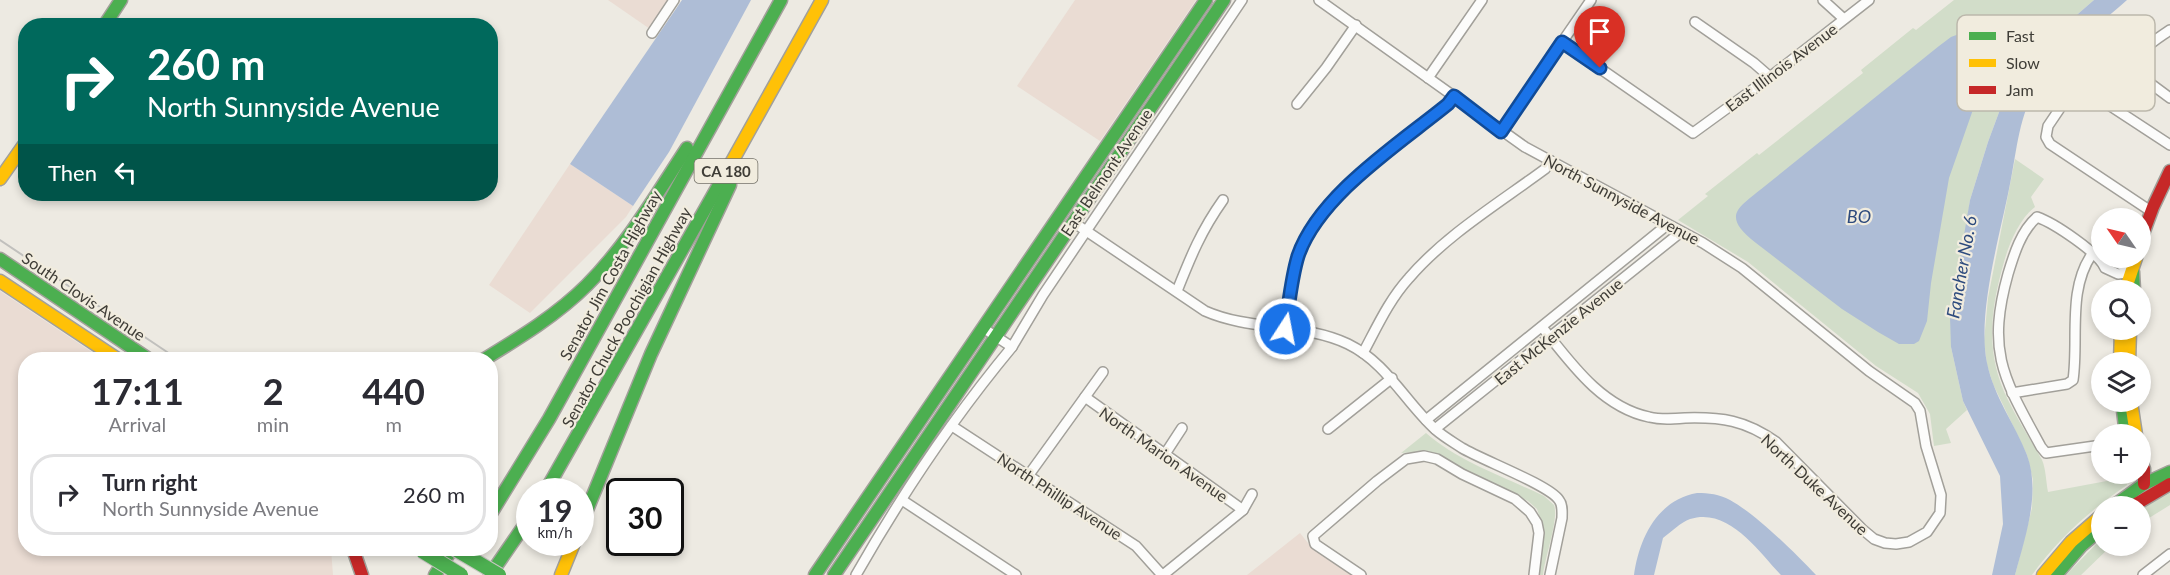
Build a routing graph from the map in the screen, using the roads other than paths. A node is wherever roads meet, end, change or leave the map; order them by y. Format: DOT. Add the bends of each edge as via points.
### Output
graph roads {
  1 [pos="121,0"];
  2 [pos="674,0"];
  3 [pos="781,0"];
  4 [pos="822,0"];
  5 [pos="1206,0"];
  6 [pos="1224,0"];
  7 [pos="1242,0"];
  8 [pos="1319,0"];
  9 [pos="1482,0"];
  10 [pos="1591,0"];
  11 [pos="1823,0"];
  12 [pos="1869,0"];
  13 [pos="109,18"];
  14 [pos="1844,19"];
  15 [pos="1695,22"];
  16 [pos="1356,25"];
  17 [pos="2170,30"];
  18 [pos="652,33"];
  19 [pos="2155,41"];
  20 [pos="1562,42"];
  21 [pos="754,48"];
  22 [pos="787,63"];
  23 [pos="1770,77"];
  24 [pos="1428,78"];
  25 [pos="2155,88"];
  26 [pos="1454,96"];
  27 [pos="2170,98"];
  28 [pos="1297,104"];
  29 [pos="2058,111"];
  30 [pos="2118,111"];
  31 [pos="1501,132"];
  32 [pos="2170,145"];
  33 [pos="18,153"];
  34 [pos="1551,161"];
  35 [pos="2170,171"];
  36 [pos="0,179"];
  37 [pos="1223,200"];
  38 [pos="2145,208"];
  39 [pos="2151,212"];
  40 [pos="1072,222"];
  41 [pos="1667,225"];
  42 [pos="1086,231"];
  43 [pos="1681,232"];
  44 [pos="2091,253"];
  45 [pos="2091,256"];
  46 [pos="0,259"];
  47 [pos="2105,268"];
  48 [pos="2134,268"];
  49 [pos="2133,272"];
  50 [pos="2128,280"];
  51 [pos="2134,280"];
  52 [pos="0,281"];
  53 [pos="1177,291"];
  54 [pos="1542,327"];
  55 [pos="982,328"];
  56 [pos="1285,329"];
  57 [pos="995,336"];
  58 [pos="1550,337"];
  59 [pos="1011,347"];
  60 [pos="107,352"];
  61 [pos="138,352"];
  62 [pos="496,352"];
  63 [pos="1363,353"];
  64 [pos="1103,372"];
  65 [pos="1392,378"];
  66 [pos="2012,393"];
  67 [pos="1085,397"];
  68 [pos="1426,420"];
  69 [pos="952,426"];
  70 [pos="1182,429"];
  71 [pos="1328,429"];
  72 [pos="1435,429"];
  73 [pos="2091,447"];
  74 [pos="1164,454"];
  75 [pos="2170,472"];
  76 [pos="1028,476"];
  77 [pos="553,478"];
  78 [pos="2151,480"];
  79 [pos="2143,484"];
  80 [pos="2151,484"];
  81 [pos="2170,484"];
  82 [pos="594,493"];
  83 [pos="1252,494"];
  84 [pos="2127,496"];
  85 [pos="902,500"];
  86 [pos="498,502"];
  87 [pos="1243,510"];
  88 [pos="2091,525"];
  89 [pos="516,537"];
  90 [pos="2091,537"];
  91 [pos="1909,542"];
  92 [pos="2170,554"];
  93 [pos="355,556"];
  94 [pos="429,556"];
  95 [pos="449,556"];
  96 [pos="463,556"];
  97 [pos="466,556"];
  98 [pos="569,556"];
  99 [pos="837,571"];
  100 [pos="362,575"];
  101 [pos="435,575"];
  102 [pos="450,575"];
  103 [pos="461,575"];
  104 [pos="490,575"];
  105 [pos="499,575"];
  106 [pos="561,575"];
  107 [pos="815,575"];
  108 [pos="854,575"];
  109 [pos="1016,575"];
  110 [pos="1163,575"];
  111 [pos="1361,575"];
  112 [pos="1534,575"];
  113 [pos="1550,575"];
  114 [pos="2043,575"];
  115 [pos="2056,575"];
  116 [pos="2143,575"];
  1 -- 13 [label="main road"];
  2 -- 18 [label="street"];
  3 -- 21 [label="main road, CA 180"];
  4 -- 22 [label="main road, Senator Chuck Poochigian Highway / CA 180"];
  5 -- 55 [label="main road, East Belmont Avenue"];
  6 -- 40 [label="main road, East Belmont Avenue"];
  7 -- 42 [label="street, East Belmont Avenue"];
  8 -- 16 [label="street, North Sunnyside Avenue"];
  9 -- 24 [label="street"];
  10 -- 20 [label="street"];
  11 -- 14 [label="street"];
  12 -- 14 [label="street, East Illinois Avenue"];
  14 -- 23 [label="street, East Illinois Avenue"];
  15 -- 23 [label="street"];
  16 -- 24 [label="street, North Sunnyside Avenue"];
  16 -- 28 [label="street"];
  17 -- 19 [label="street"];
  20 -- 23 [label="street, East Illinois Avenue" via="1694,133"];
  20 -- 31 [label="street"];
  21 -- 62 [label="main road" via="607,263 558,310"];
  21 -- 86 [label="main road, Senator Jim Costa Highway / CA 180" via="549,419"];
  22 -- 77 [label="main road, Senator Chuck Poochigian Highway / CA 180"];
  22 -- 82 [label="main road" via="651,354"];
  24 -- 26 [label="street, North Sunnyside Avenue"];
  25 -- 27 [label="street"];
  26 -- 31 [label="street, North Sunnyside Avenue"];
  26 -- 56 [label="street" via="1339,192 1312,228 1298,257"];
  29 -- 38 [label="street" via="2048,126 2046,137 2050,144"];
  30 -- 32 [label="street"];
  31 -- 34 [label="street, North Sunnyside Avenue"];
  33 -- 36 [label="main road"];
  34 -- 41 [label="street, North Sunnyside Avenue"];
  34 -- 63 [label="street" via="1442,246 1409,278"];
  35 -- 39 [label="main road"];
  37 -- 53 [label="street" via="1196,242"];
  40 -- 42 [label="street"];
  40 -- 57 [label="main road, East Belmont Avenue"];
  41 -- 43 [label="street, North Sunnyside Avenue"];
  41 -- 54 [label="street, East McKenzie Avenue"];
  42 -- 53 [label="street"];
  42 -- 59 [label="street, East Belmont Avenue"];
  43 -- 58 [label="street, East McKenzie Avenue"];
  43 -- 91 [label="street, North Sunnyside Avenue" via="1764,284 1846,353 1918,406 1942,504 1935,523"];
  44 -- 66 [label="street" via="2037,217 2027,228 2015,251 1999,316 1999,350"];
  45 -- 66 [label="street" via="2082,272 2079,292 2073,381"];
  46 -- 61 [label="main road, South Clovis Avenue"];
  47 -- 49 [label="street" via="2118,274"];
  48 -- 49 [label="main road"];
  49 -- 50 [label="main road"];
  49 -- 51 [label="main road"];
  52 -- 60 [label="main road, South Clovis Avenue"];
  53 -- 56 [label="street" via="1215,316"];
  54 -- 58 [label="street, North Duke Avenue"];
  54 -- 68 [label="street, East McKenzie Avenue"];
  55 -- 57 [label="street"];
  55 -- 107 [label="main road, East Belmont Avenue"];
  56 -- 63 [label="street" via="1333,338"];
  57 -- 59 [label="street"];
  57 -- 99 [label="main road, East Belmont Avenue"];
  58 -- 72 [label="street, East McKenzie Avenue"];
  58 -- 91 [label="street, North Duke Avenue" via="1584,378 1630,410 1655,418 1709,418 1746,424 1776,442 1874,539 1896,544"];
  59 -- 69 [label="street, East Belmont Avenue"];
  63 -- 65 [label="street"];
  64 -- 67 [label="street"];
  65 -- 68 [label="street"];
  65 -- 71 [label="street"];
  66 -- 73 [label="street" via="2046,453"];
  67 -- 74 [label="street, North Marion Avenue"];
  67 -- 76 [label="street"];
  68 -- 72 [label="street"];
  69 -- 76 [label="street, North Phillip Avenue"];
  69 -- 85 [label="street, East Belmont Avenue"];
  70 -- 74 [label="street"];
  72 -- 113 [label="street" via="1468,452 1547,490 1559,500 1563,511"];
  74 -- 87 [label="street, North Marion Avenue"];
  75 -- 78 [label="main road"];
  76 -- 110 [label="street, North Phillip Avenue" via="1136,546"];
  79 -- 84 [label="main road"];
  80 -- 81 [label="main road"];
  83 -- 87 [label="street"];
  85 -- 108 [label="street, East Belmont Avenue"];
  85 -- 109 [label="street"];
  87 -- 110 [label="street"];
  88 -- 114 [label="main road"];
  89 -- 104 [label="main road"];
  90 -- 115 [label="main road"];
  92 -- 116 [label="street"];
  93 -- 100 [label="main road"];
  94 -- 103 [label="main road, bridge"];
  95 -- 101 [label="main road"];
  96 -- 102 [label="main road"];
  97 -- 105 [label="main road, bridge"];
  98 -- 106 [label="main road"];
  99 -- 108 [label="street"];
  111 -- 112 [label="street" via="1315,544 1312,536 1406,459 1424,456 1515,499 1530,512 1538,523 1539,533"];
}
